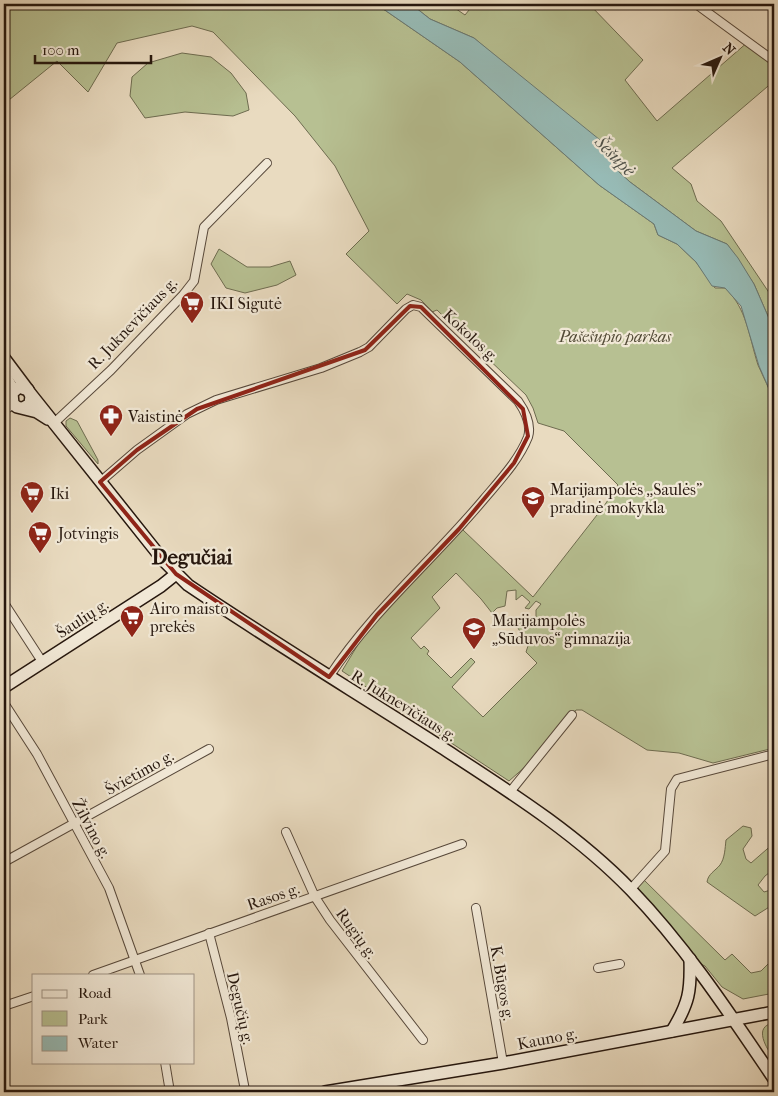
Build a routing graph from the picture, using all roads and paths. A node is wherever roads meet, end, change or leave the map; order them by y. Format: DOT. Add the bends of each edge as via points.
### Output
graph roads {
  1 [pos="696,4"];
  2 [pos="774,61"];
  3 [pos="267,163"];
  4 [pos="4,358"];
  5 [pos="4,374"];
  6 [pos="29,391"];
  7 [pos="13,404"];
  8 [pos="52,422"];
  9 [pos="100,482"];
  10 [pos="176,574"];
  11 [pos="4,603"];
  12 [pos="43,662"];
  13 [pos="329,676"];
  14 [pos="4,687"];
  15 [pos="4,703"];
  16 [pos="572,715"];
  17 [pos="209,749"];
  18 [pos="774,754"];
  19 [pos="510,792"];
  20 [pos="74,823"];
  21 [pos="286,832"];
  22 [pos="462,844"];
  23 [pos="4,862"];
  24 [pos="630,890"];
  25 [pos="315,897"];
  26 [pos="476,908"];
  27 [pos="210,933"];
  28 [pos="690,959"];
  29 [pos="135,960"];
  30 [pos="620,964"];
  31 [pos="598,968"];
  32 [pos="96,974"];
  33 [pos="140,974"];
  34 [pos="32,997"];
  35 [pos="4,1006"];
  36 [pos="774,1012"];
  37 [pos="733,1019"];
  38 [pos="672,1031"];
  39 [pos="423,1040"];
  40 [pos="503,1063"];
  41 [pos="165,1064"];
  42 [pos="774,1080"];
  43 [pos="244,1090"];
  44 [pos="170,1092"];
  45 [pos="325,1092"];
  1 -- 2 [label="street"];
  3 -- 8 [label="street, R. Juknevičiaus g." via="204,227 194,281 183,295 111,370"];
  4 -- 6 [label="street, R. Juknevičiaus g."];
  5 -- 7 [label="street" via="12,386"];
  6 -- 7 [label="street" via="31,400"];
  6 -- 7 [label="street" via="19,387"];
  6 -- 8 [label="street, R. Juknevičiaus g."];
  7 -- 8 [label="street, R. Juknevičiaus g." via="37,412"];
  8 -- 9 [label="street, R. Juknevičiaus g."];
  9 -- 10 [label="street, R. Juknevičiaus g."];
  9 -- 13 [label="street, Kokolos g." via="187,414 216,400 321,368 360,352 406,309 413,305 421,307 518,402 528,420 528,436 514,463 479,506 377,615"];
  10 -- 12 [label="street, Šaulių g."];
  10 -- 13 [label="street, R. Juknevičiaus g."];
  11 -- 12 [label="street"];
  12 -- 14 [label="street, Šaulių g."];
  13 -- 19 [label="street, R. Juknevičiaus g."];
  15 -- 20 [label="street, Žilvino g." via="37,754"];
  16 -- 19 [label="street"];
  17 -- 20 [label="street, Švietimo g."];
  18 -- 24 [label="street" via="677,779 671,789 665,851"];
  19 -- 24 [label="street, R. Juknevičiaus g." via="579,843"];
  20 -- 23 [label="street, Švietimo g."];
  20 -- 29 [label="street, Žilvino g." via="109,888"];
  21 -- 25 [label="street, Rugių g."];
  22 -- 25 [label="street, Rasos g."];
  24 -- 28 [label="street, R. Juknevičiaus g."];
  25 -- 27 [label="street, Rasos g."];
  25 -- 39 [label="street, Rugių g." via="353,954"];
  26 -- 40 [label="street, K. Būgos g."];
  27 -- 29 [label="street, Rasos g."];
  27 -- 43 [label="street, Degučių g."];
  28 -- 37 [label="street, R. Juknevičiaus g."];
  28 -- 38 [label="street" via="685,1010"];
  29 -- 32 [label="street, Rasos g."];
  29 -- 33 [label="street, Žilvino g."];
  30 -- 31 [label="street"];
  34 -- 35 [label="street"];
  36 -- 37 [label="street, Kauno g."];
  37 -- 38 [label="street, Kauno g."];
  37 -- 42 [label="street, R. Juknevičiaus g."];
  38 -- 40 [label="street, Kauno g."];
  40 -- 45 [label="street, Kauno g."];
  41 -- 44 [label="street"];
}
